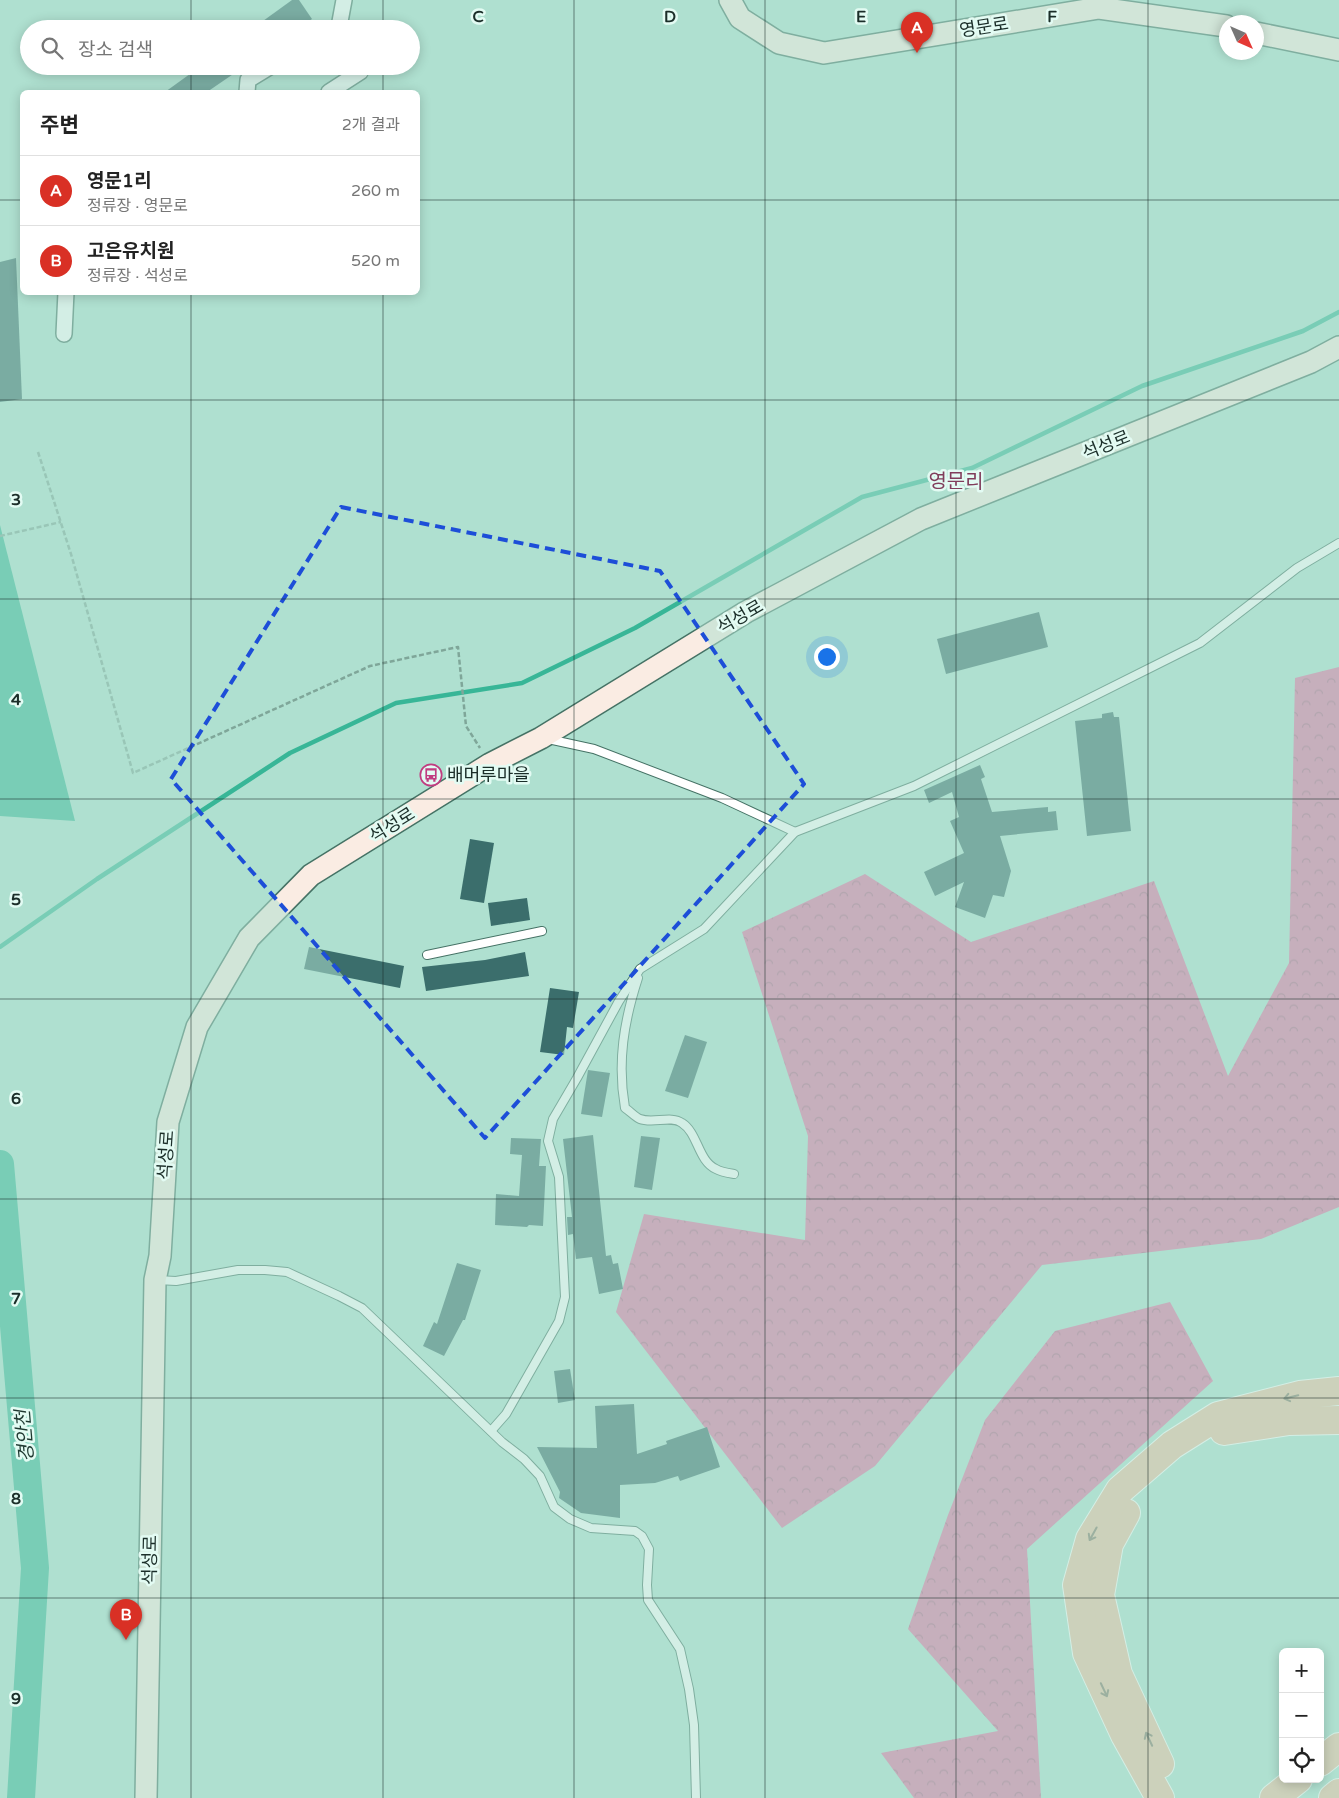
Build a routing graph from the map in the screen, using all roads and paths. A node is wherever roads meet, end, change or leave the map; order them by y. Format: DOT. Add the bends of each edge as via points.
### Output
graph roads {
  1 [pos="344,0"];
  2 [pos="730,0"];
  3 [pos="340,20"];
  4 [pos="1219,25"];
  5 [pos="1264,34"];
  6 [pos="1339,50"];
  7 [pos="256,75"];
  8 [pos="355,75"];
  9 [pos="247,90"];
  10 [pos="332,90"];
  11 [pos="66,295"];
  12 [pos="64,334"];
  13 [pos="1339,347"];
  14 [pos="38,452"];
  15 [pos="60,522"];
  16 [pos="0,536"];
  17 [pos="1339,543"];
  18 [pos="541,738"];
  19 [pos="490,764"];
  20 [pos="795,832"];
  21 [pos="542,931"];
  22 [pos="427,955"];
  23 [pos="640,968"];
  24 [pos="734,1174"];
  25 [pos="155,1280"];
  26 [pos="1339,1391"];
  27 [pos="1339,1420"];
  28 [pos="492,1431"];
  29 [pos="1293,1783"];
  30 [pos="1339,1793"];
  31 [pos="146,1798"];
  32 [pos="696,1798"];
  33 [pos="1160,1798"];
  34 [pos="1178,1798"];
  35 [pos="1274,1798"];
  36 [pos="1333,1798"];
  1 -- 3 [label="street"];
  2 -- 4 [label="street, 영문로" via="740,18 779,43 824,54 1099,8"];
  5 -- 6 [label="street"];
  7 -- 9 [label="street" via="248,80"];
  8 -- 10 [label="street"];
  11 -- 12 [label="street"];
  13 -- 18 [label="street, 석성로" via="1311,362 922,519 746,612"];
  14 -- 15 [label="path"];
  15 -- 16 [label="path"];
  15 -- 19 [label="path" via="133,773 370,666 458,647 466,726"];
  17 -- 20 [label="lane" via="1297,568 1200,643 914,786"];
  18 -- 19 [label="street, 석성로"];
  18 -- 20 [label="lane" via="594,749 722,798"];
  19 -- 25 [label="street, 석성로" via="311,875 249,938 197,1027 168,1122 160,1256"];
  20 -- 23 [label="lane" via="704,929"];
  21 -- 22 [label="lane"];
  23 -- 24 [label="lane" via="627,1011 622,1048 625,1108 640,1119 681,1122 688,1128 708,1164"];
  23 -- 28 [label="lane" via="553,1119 548,1141 559,1177 565,1297 559,1321 506,1414"];
  25 -- 28 [label="lane" via="176,1281 238,1270 287,1272 362,1308"];
  25 -- 31 [label="street, 석성로"];
  26 -- 33 [label="highway, one-way" via="1300,1395 1218,1416 1172,1445 1120,1490 1090,1540 1077,1585 1088,1653 1125,1735"];
  34 -- 27 [label="highway, one-way" via="1118,1674 1100,1595 1109,1544 1136,1496 1216,1432 1289,1421"];
  28 -- 32 [label="lane" via="540,1476 554,1507 570,1519 591,1528 635,1531 642,1536 649,1549 648,1600 680,1649 689,1689 694,1724"];
  29 -- 35 [label="highway"];
  30 -- 36 [label="highway"];
}
